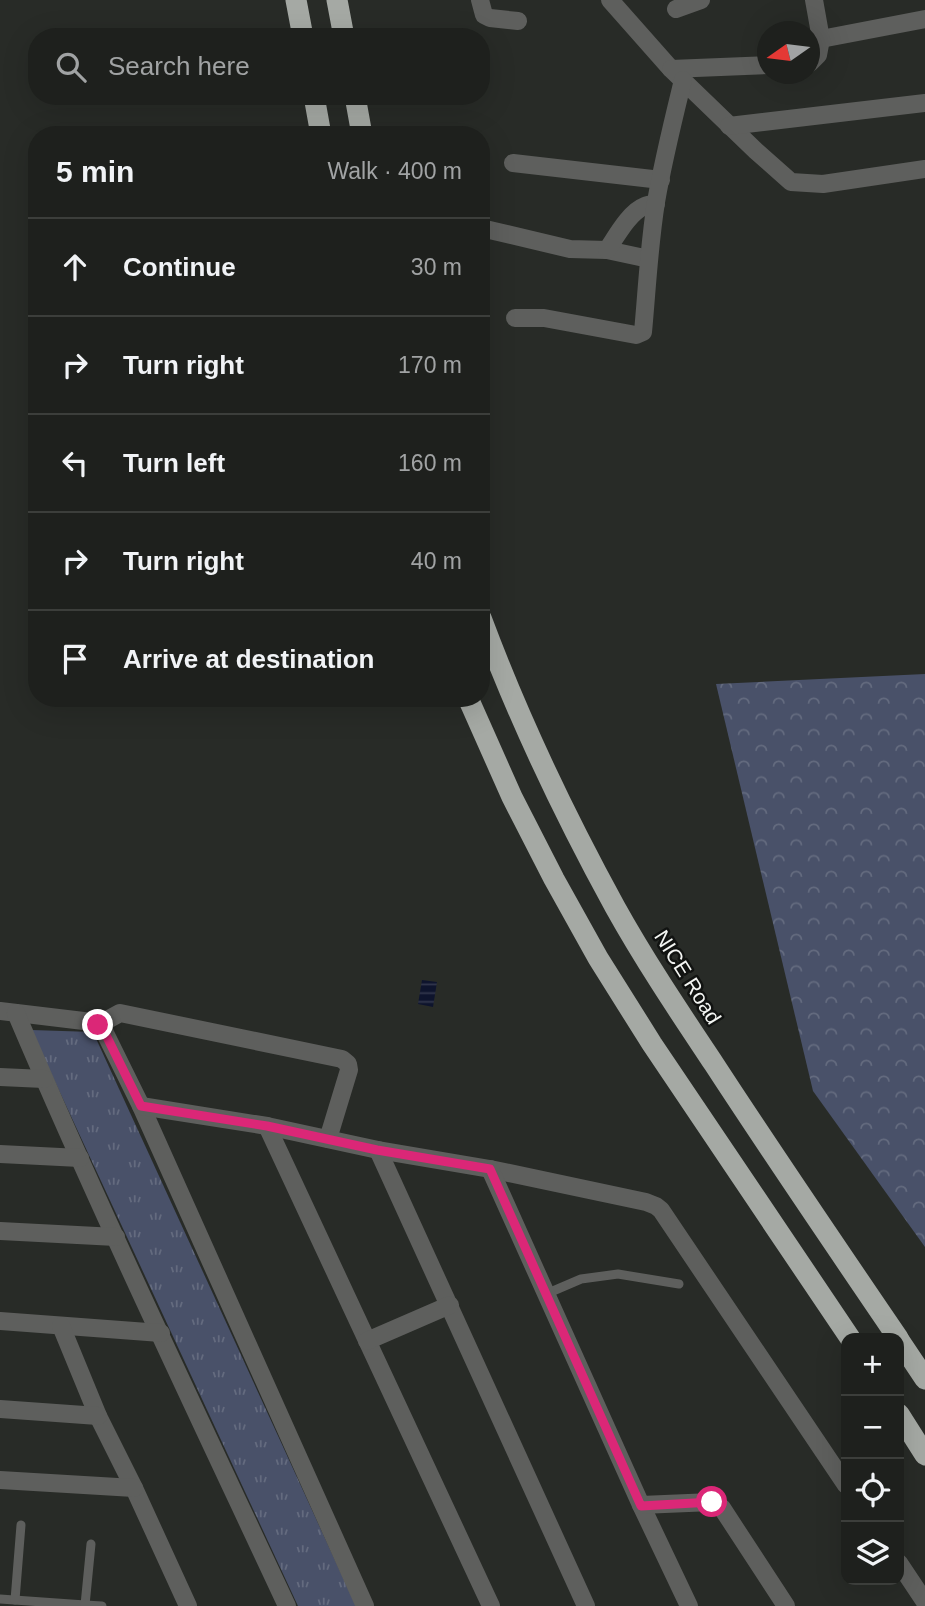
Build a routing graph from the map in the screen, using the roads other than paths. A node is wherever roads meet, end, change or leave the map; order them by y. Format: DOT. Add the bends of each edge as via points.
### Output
graph roads {
  1 [pos="296,0"];
  2 [pos="337,0"];
  3 [pos="480,0"];
  4 [pos="610,0"];
  5 [pos="701,0"];
  6 [pos="814,0"];
  7 [pos="676,9"];
  8 [pos="925,19"];
  9 [pos="518,21"];
  10 [pos="301,28"];
  11 [pos="342,28"];
  12 [pos="821,39"];
  13 [pos="820,44"];
  14 [pos="757,66"];
  15 [pos="677,75"];
  16 [pos="925,103"];
  17 [pos="316,105"];
  18 [pos="357,105"];
  19 [pos="319,126"];
  20 [pos="360,126"];
  21 [pos="729,126"];
  22 [pos="513,163"];
  23 [pos="925,169"];
  24 [pos="661,180"];
  25 [pos="656,204"];
  26 [pos="490,230"];
  27 [pos="607,250"];
  28 [pos="649,259"];
  29 [pos="515,318"];
  30 [pos="490,641"];
  31 [pos="472,707"];
  32 [pos="8,1012"];
  33 [pos="98,1025"];
  34 [pos="0,1077"];
  35 [pos="44,1079"];
  36 [pos="141,1106"];
  37 [pos="267,1126"];
  38 [pos="328,1139"];
  39 [pos="377,1150"];
  40 [pos="0,1154"];
  41 [pos="80,1158"];
  42 [pos="490,1169"];
  43 [pos="0,1231"];
  44 [pos="116,1237"];
  45 [pos="679,1284"];
  46 [pos="546,1294"];
  47 [pos="450,1305"];
  48 [pos="0,1321"];
  49 [pos="61,1326"];
  50 [pos="160,1333"];
  51 [pos="847,1333"];
  52 [pos="894,1333"];
  53 [pos="367,1341"];
  54 [pos="904,1348"];
  55 [pos="925,1379"];
  56 [pos="0,1409"];
  57 [pos="98,1416"];
  58 [pos="904,1422"];
  59 [pos="925,1455"];
  60 [pos="841,1478"];
  61 [pos="0,1479"];
  62 [pos="134,1488"];
  63 [pos="641,1506"];
  64 [pos="21,1525"];
  65 [pos="91,1544"];
  66 [pos="904,1570"];
  67 [pos="0,1599"];
  68 [pos="15,1600"];
  69 [pos="925,1602"];
  70 [pos="85,1605"];
  71 [pos="102,1606"];
  72 [pos="188,1606"];
  73 [pos="287,1606"];
  74 [pos="365,1606"];
  75 [pos="491,1606"];
  76 [pos="586,1606"];
  77 [pos="689,1606"];
  78 [pos="786,1606"];
  1 -- 10 [label="highway"];
  2 -- 11 [label="highway"];
  3 -- 9 [label="street" via="484,15"];
  4 -- 15 [label="street"];
  5 -- 7 [label="street"];
  6 -- 12 [label="street"];
  8 -- 12 [label="street"];
  12 -- 13 [label="street"];
  14 -- 15 [label="street"];
  15 -- 21 [label="street"];
  15 -- 24 [label="street"];
  16 -- 21 [label="street"];
  17 -- 19 [label="highway"];
  18 -- 20 [label="highway"];
  21 -- 23 [label="street" via="791,182 822,184"];
  22 -- 24 [label="street"];
  24 -- 25 [label="street"];
  25 -- 27 [label="street" via="643,206 634,214"];
  25 -- 28 [label="street"];
  26 -- 27 [label="street" via="570,249"];
  27 -- 28 [label="street"];
  28 -- 29 [label="street" via="643,332 636,335 544,318"];
  30 -- 52 [label="highway, NICE Road" via="513,700 616,908 755,1128"];
  31 -- 51 [label="highway" via="512,797 598,958"];
  32 -- 33 [label="street"];
  32 -- 35 [label="street"];
  33 -- 36 [label="street"];
  33 -- 38 [label="street" via="120,1013 342,1059 349,1070"];
  34 -- 35 [label="street"];
  35 -- 41 [label="street"];
  36 -- 37 [label="street"];
  36 -- 74 [label="street"];
  37 -- 38 [label="street"];
  37 -- 53 [label="street"];
  38 -- 39 [label="street"];
  39 -- 42 [label="street"];
  39 -- 47 [label="street"];
  40 -- 41 [label="street"];
  41 -- 44 [label="street"];
  42 -- 46 [label="street"];
  42 -- 60 [label="street" via="646,1202 662,1210"];
  43 -- 44 [label="street"];
  44 -- 50 [label="street"];
  45 -- 46 [label="lane" via="618,1274 581,1279"];
  46 -- 63 [label="street"];
  47 -- 53 [label="street"];
  47 -- 76 [label="street"];
  48 -- 49 [label="street"];
  49 -- 50 [label="street"];
  49 -- 57 [label="street"];
  50 -- 73 [label="street"];
  53 -- 75 [label="street"];
  54 -- 55 [label="highway, NICE Road"];
  56 -- 57 [label="street"];
  57 -- 62 [label="street"];
  58 -- 59 [label="highway"];
  61 -- 62 [label="street"];
  62 -- 72 [label="street"];
  63 -- 77 [label="street"];
  63 -- 78 [label="street" via="712,1502 722,1508"];
  64 -- 68 [label="lane"];
  65 -- 70 [label="lane"];
  66 -- 69 [label="street"];
  67 -- 68 [label="lane"];
  68 -- 70 [label="lane"];
  70 -- 71 [label="lane"];
}
